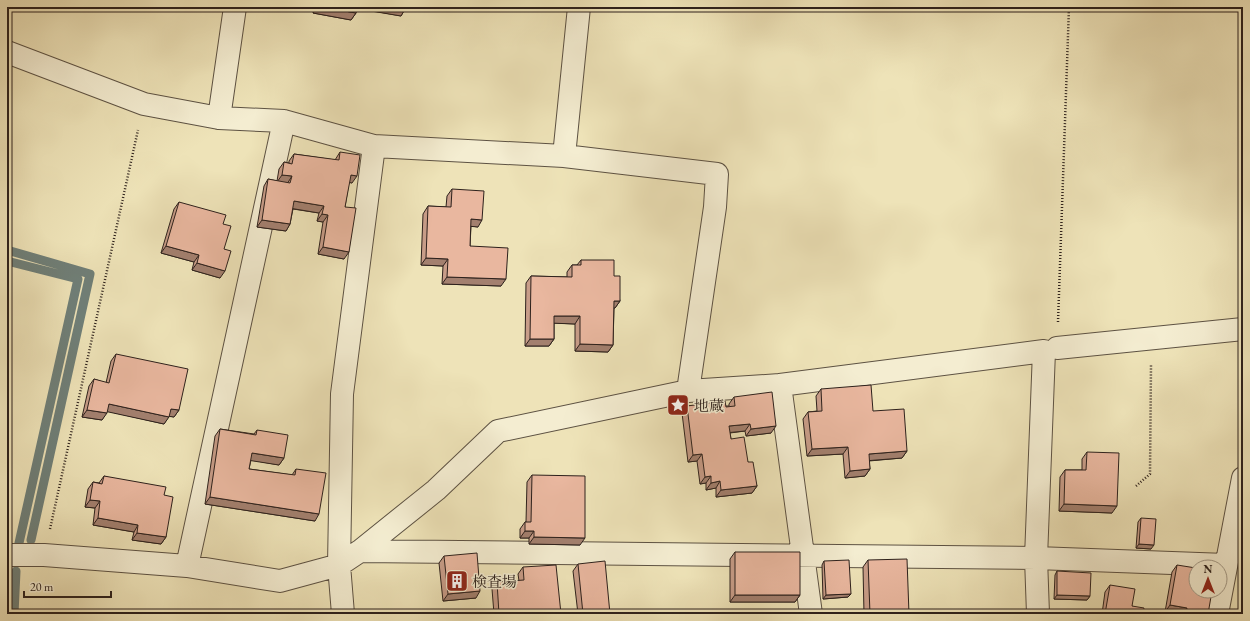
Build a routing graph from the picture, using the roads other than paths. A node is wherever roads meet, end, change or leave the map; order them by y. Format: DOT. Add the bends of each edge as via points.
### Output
graph roads {
  1 [pos="235,7"];
  2 [pos="578,7"];
  3 [pos="7,52"];
  4 [pos="219,118"];
  5 [pos="284,120"];
  6 [pos="374,146"];
  7 [pos="564,156"];
  8 [pos="1243,329"];
  9 [pos="1057,348"];
  10 [pos="780,385"];
  11 [pos="688,391"];
  12 [pos="1243,478"];
  13 [pos="360,551"];
  14 [pos="7,555"];
  15 [pos="804,556"];
  16 [pos="1036,558"];
  17 [pos="1227,559"];
  18 [pos="1188,564"];
  19 [pos="338,565"];
  20 [pos="187,566"];
  21 [pos="1220,599"];
  22 [pos="343,614"];
  23 [pos="811,614"];
  24 [pos="1038,614"];
  25 [pos="1217,614"];
  1 -- 4 [label="street"];
  2 -- 7 [label="street"];
  3 -- 4 [label="street" via="144,104"];
  4 -- 5 [label="street"];
  5 -- 6 [label="street"];
  5 -- 20 [label="street"];
  6 -- 7 [label="street"];
  6 -- 19 [label="street" via="342,394"];
  7 -- 11 [label="street" via="717,174 715,207"];
  8 -- 9 [label="street"];
  10 -- 11 [label="street"];
  10 -- 15 [label="street"];
  10 -- 16 [label="street" via="1044,351"];
  11 -- 13 [label="street" via="498,431 436,490"];
  12 -- 17 [label="street"];
  13 -- 15 [label="street"];
  13 -- 19 [label="street"];
  14 -- 20 [label="street" via="44,555"];
  15 -- 16 [label="street"];
  15 -- 23 [label="street"];
  16 -- 18 [label="street"];
  16 -- 24 [label="street"];
  19 -- 20 [label="street" via="280,581"];
  19 -- 22 [label="street"];
  21 -- 25 [label="street"];
}
